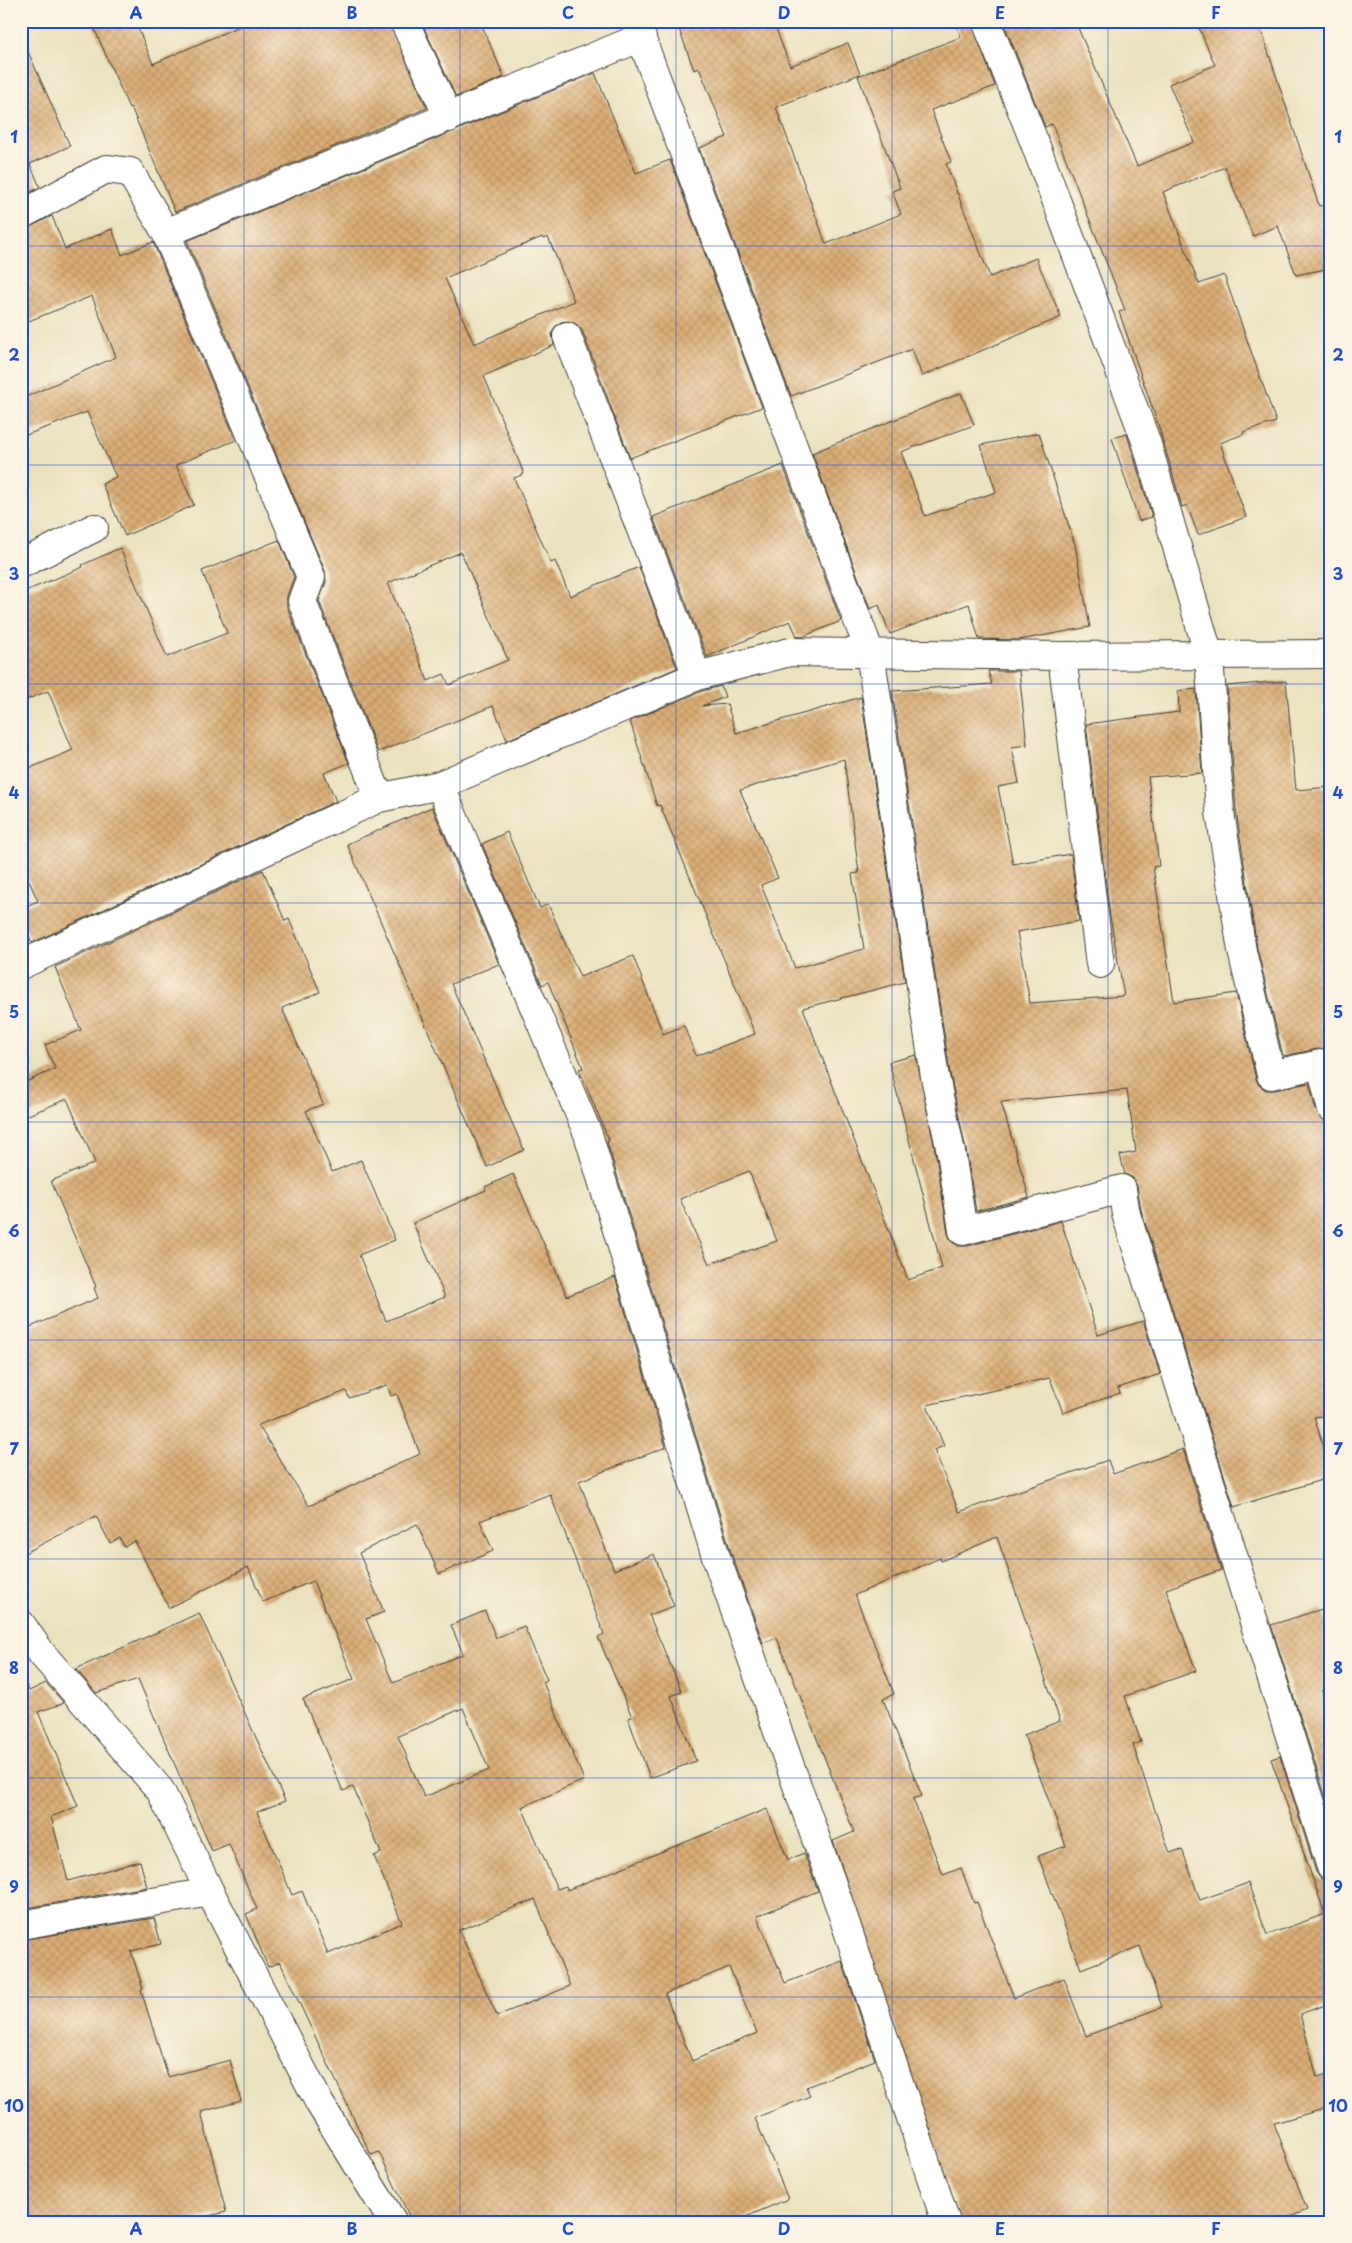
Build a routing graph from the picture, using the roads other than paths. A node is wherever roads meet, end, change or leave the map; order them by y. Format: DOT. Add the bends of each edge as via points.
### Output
graph roads {
  1 [pos="404,21"];
  2 [pos="986,21"];
  3 [pos="638,29"];
  4 [pos="448,118"];
  5 [pos="21,215"];
  6 [pos="166,233"];
  7 [pos="567,336"];
  8 [pos="94,528"];
  9 [pos="21,564"];
  10 [pos="870,653"];
  11 [pos="1331,654"];
  12 [pos="1062,656"];
  13 [pos="1210,656"];
  14 [pos="697,676"];
  15 [pos="440,785"];
  16 [pos="379,798"];
  17 [pos="1100,964"];
  18 [pos="21,965"];
  19 [pos="1331,1107"];
  20 [pos="21,1624"];
  21 [pos="1331,1868"];
  22 [pos="210,1892"];
  23 [pos="21,1924"];
  24 [pos="393,2222"];
  25 [pos="946,2222"];
  1 -- 4 [label="street"];
  2 -- 13 [label="street" via="1146,441"];
  3 -- 4 [label="street"];
  3 -- 10 [label="street"];
  4 -- 6 [label="street"];
  5 -- 6 [label="street" via="106,169 130,172"];
  6 -- 16 [label="street" via="311,577 302,601"];
  7 -- 14 [label="street"];
  8 -- 9 [label="street"];
  10 -- 12 [label="street"];
  10 -- 14 [label="street" via="790,652"];
  10 -- 21 [label="street" via="934,1067 963,1231 1122,1190 1126,1214"];
  11 -- 13 [label="street"];
  12 -- 13 [label="street"];
  12 -- 17 [label="street"];
  13 -- 19 [label="street" via="1220,812 1242,951 1264,1050 1271,1076 1321,1064"];
  14 -- 15 [label="street"];
  15 -- 16 [label="street"];
  15 -- 25 [label="street" via="588,1134 716,1557 838,1901"];
  16 -- 18 [label="street"];
  20 -- 22 [label="street" via="42,1654 160,1790"];
  22 -- 23 [label="street"];
  22 -- 24 [label="street" via="320,2104"];
}
